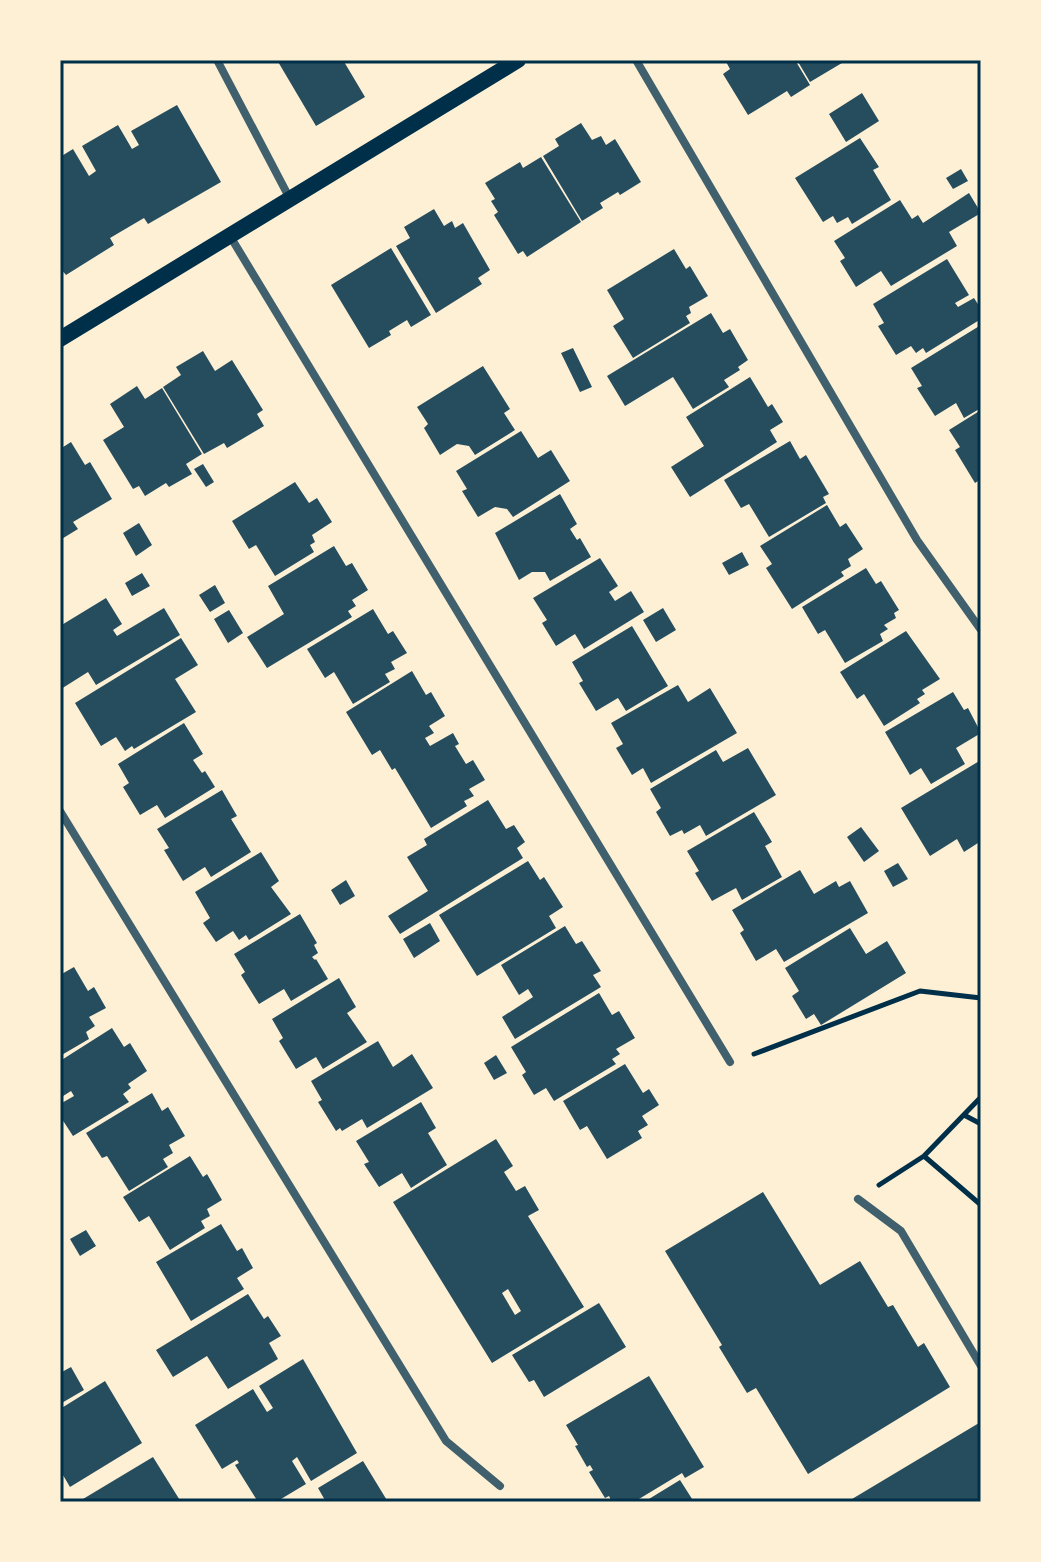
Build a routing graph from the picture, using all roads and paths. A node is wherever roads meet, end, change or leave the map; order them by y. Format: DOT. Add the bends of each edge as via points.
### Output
graph roads {
  1 [pos="217,60"];
  2 [pos="518,60"];
  3 [pos="636,60"];
  4 [pos="290,199"];
  5 [pos="230,235"];
  6 [pos="60,339"];
  7 [pos="981,630"];
  8 [pos="60,811"];
  9 [pos="981,998"];
  10 [pos="730,1062"];
  11 [pos="981,1097"];
  12 [pos="964,1115"];
  13 [pos="981,1124"];
  14 [pos="924,1156"];
  15 [pos="858,1199"];
  16 [pos="981,1205"];
  17 [pos="981,1366"];
  18 [pos="500,1486"];
  1 -- 4 [label="street"];
  2 -- 4 [label="main road"];
  3 -- 7 [label="street" via="917,540"];
  4 -- 5 [label="main road"];
  5 -- 6 [label="main road"];
  5 -- 10 [label="street"];
  8 -- 18 [label="street" via="446,1441"];
  9 -- 10 [label="path" via="920,991"];
  11 -- 12 [label="path"];
  12 -- 13 [label="path"];
  12 -- 14 [label="path"];
  14 -- 15 [label="path"];
  14 -- 16 [label="path"];
  15 -- 17 [label="street" via="901,1231"];
}
